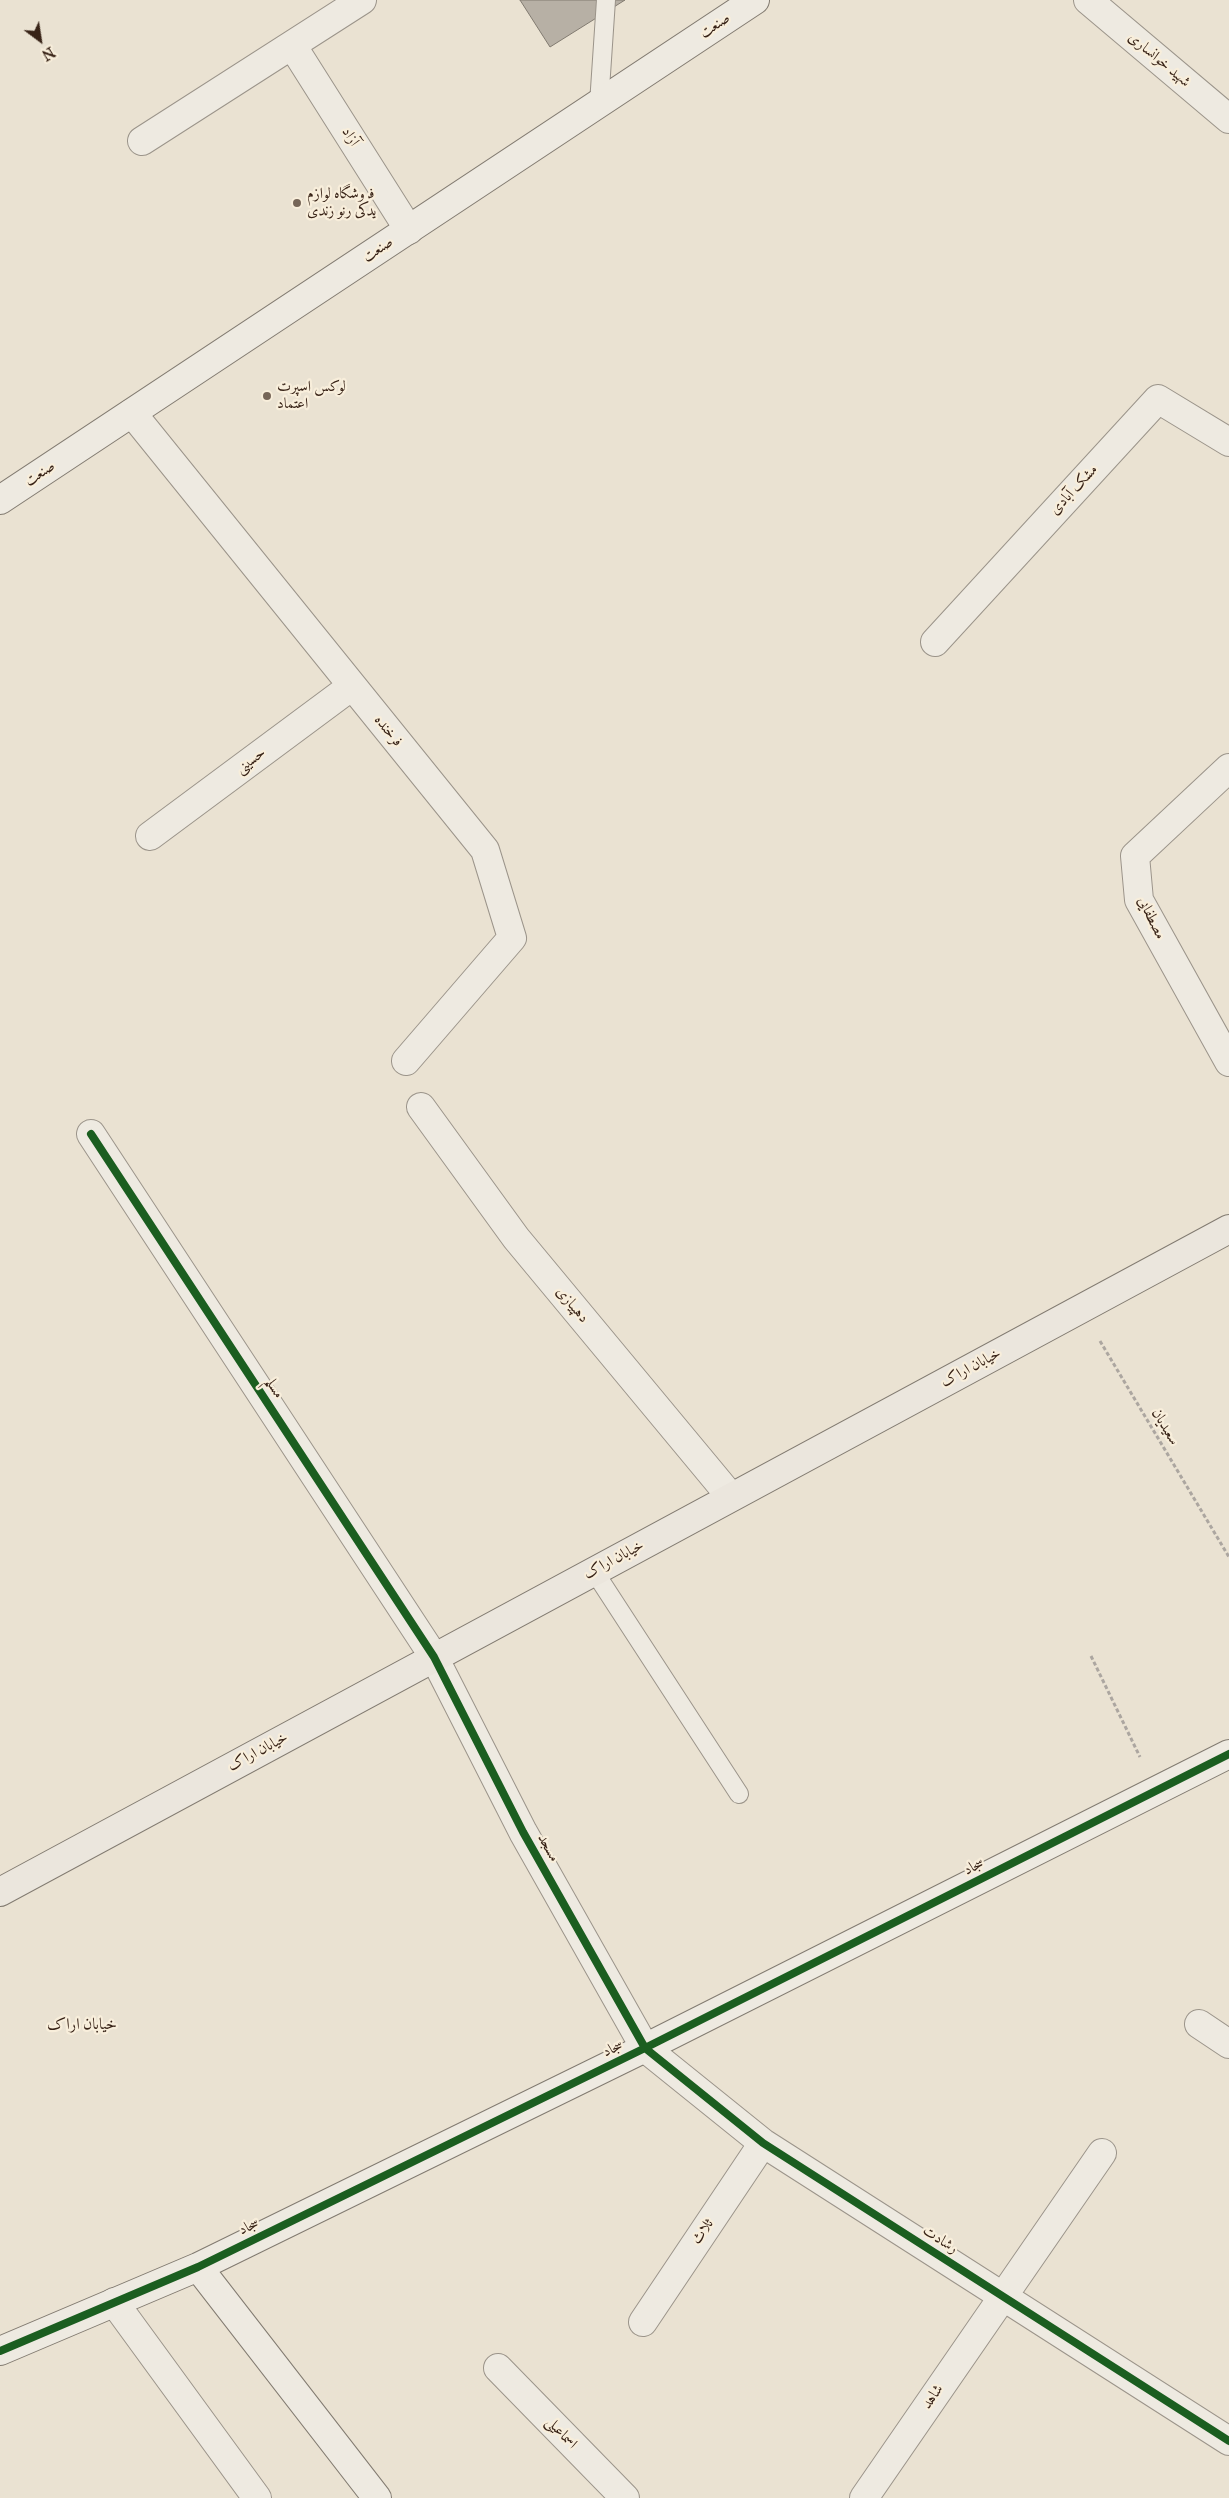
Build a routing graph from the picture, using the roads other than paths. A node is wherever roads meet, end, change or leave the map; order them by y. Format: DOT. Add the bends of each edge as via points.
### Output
graph roads {
  1 [pos="362,0"];
  2 [pos="606,0"];
  3 [pos="755,0"];
  4 [pos="1088,0"];
  5 [pos="292,45"];
  6 [pos="599,104"];
  7 [pos="1229,119"];
  8 [pos="142,141"];
  9 [pos="409,230"];
  10 [pos="132,413"];
  11 [pos="1229,442"];
  12 [pos="0,500"];
  13 [pos="935,642"];
  14 [pos="352,686"];
  15 [pos="1229,768"];
  16 [pos="150,836"];
  17 [pos="406,1061"];
  18 [pos="1229,1062"];
  19 [pos="421,1107"];
  20 [pos="91,1134"];
  21 [pos="1229,1229"];
  22 [pos="731,1497"];
  23 [pos="594,1571"];
  24 [pos="434,1657"];
  25 [pos="1229,1754"];
  26 [pos="739,1794"];
  27 [pos="0,1892"];
  28 [pos="1199,2024"];
  29 [pos="1229,2044"];
  30 [pos="645,2048"];
  31 [pos="763,2142"];
  32 [pos="1102,2153"];
  33 [pos="198,2266"];
  34 [pos="1003,2296"];
  35 [pos="114,2302"];
  36 [pos="643,2322"];
  37 [pos="1,2349"];
  38 [pos="498,2368"];
  39 [pos="1229,2441"];
  40 [pos="257,2498"];
  41 [pos="378,2498"];
  42 [pos="624,2498"];
  43 [pos="864,2498"];
  1 -- 5 [label="street"];
  2 -- 6 [label="lane"];
  3 -- 6 [label="street, صنعت"];
  4 -- 7 [label="street, شهید خوانساری"];
  5 -- 8 [label="street"];
  5 -- 9 [label="street, آزاد"];
  6 -- 9 [label="street, صنعت"];
  9 -- 10 [label="street, صنعت"];
  10 -- 12 [label="street, صنعت"];
  10 -- 14 [label="street, فرخنده"];
  11 -- 13 [label="street, مشک آبادی" via="1158,399"];
  14 -- 16 [label="street, حسینی"];
  14 -- 17 [label="street, فرخنده" via="485,850 512,938"];
  15 -- 18 [label="street, مصطفایی" via="1135,856 1139,900"];
  19 -- 22 [label="street, دهپیازی" via="516,1238"];
  20 -- 24 [label="street, مسلم"];
  21 -- 22 [label="main road, خیابان اراک"];
  22 -- 23 [label="main road, خیابان اراک"];
  23 -- 24 [label="main road, خیابان اراک"];
  23 -- 26 [label="lane"];
  24 -- 27 [label="main road, خیابان اراک"];
  24 -- 30 [label="street, مسجد" via="523,1832"];
  25 -- 30 [label="street, سجاد"];
  28 -- 29 [label="street"];
  30 -- 31 [label="street, رشادت"];
  30 -- 33 [label="street, سجاد"];
  31 -- 34 [label="street, رشادت"];
  31 -- 36 [label="street, ثلاث"];
  32 -- 34 [label="street"];
  33 -- 35 [label="street, سجاد"];
  33 -- 41 [label="street"];
  34 -- 39 [label="street, رشادت"];
  34 -- 43 [label="street, شاهد"];
  35 -- 37 [label="street, سجاد"];
  35 -- 40 [label="street"];
  38 -- 42 [label="street, اسماعیلی"];
}
